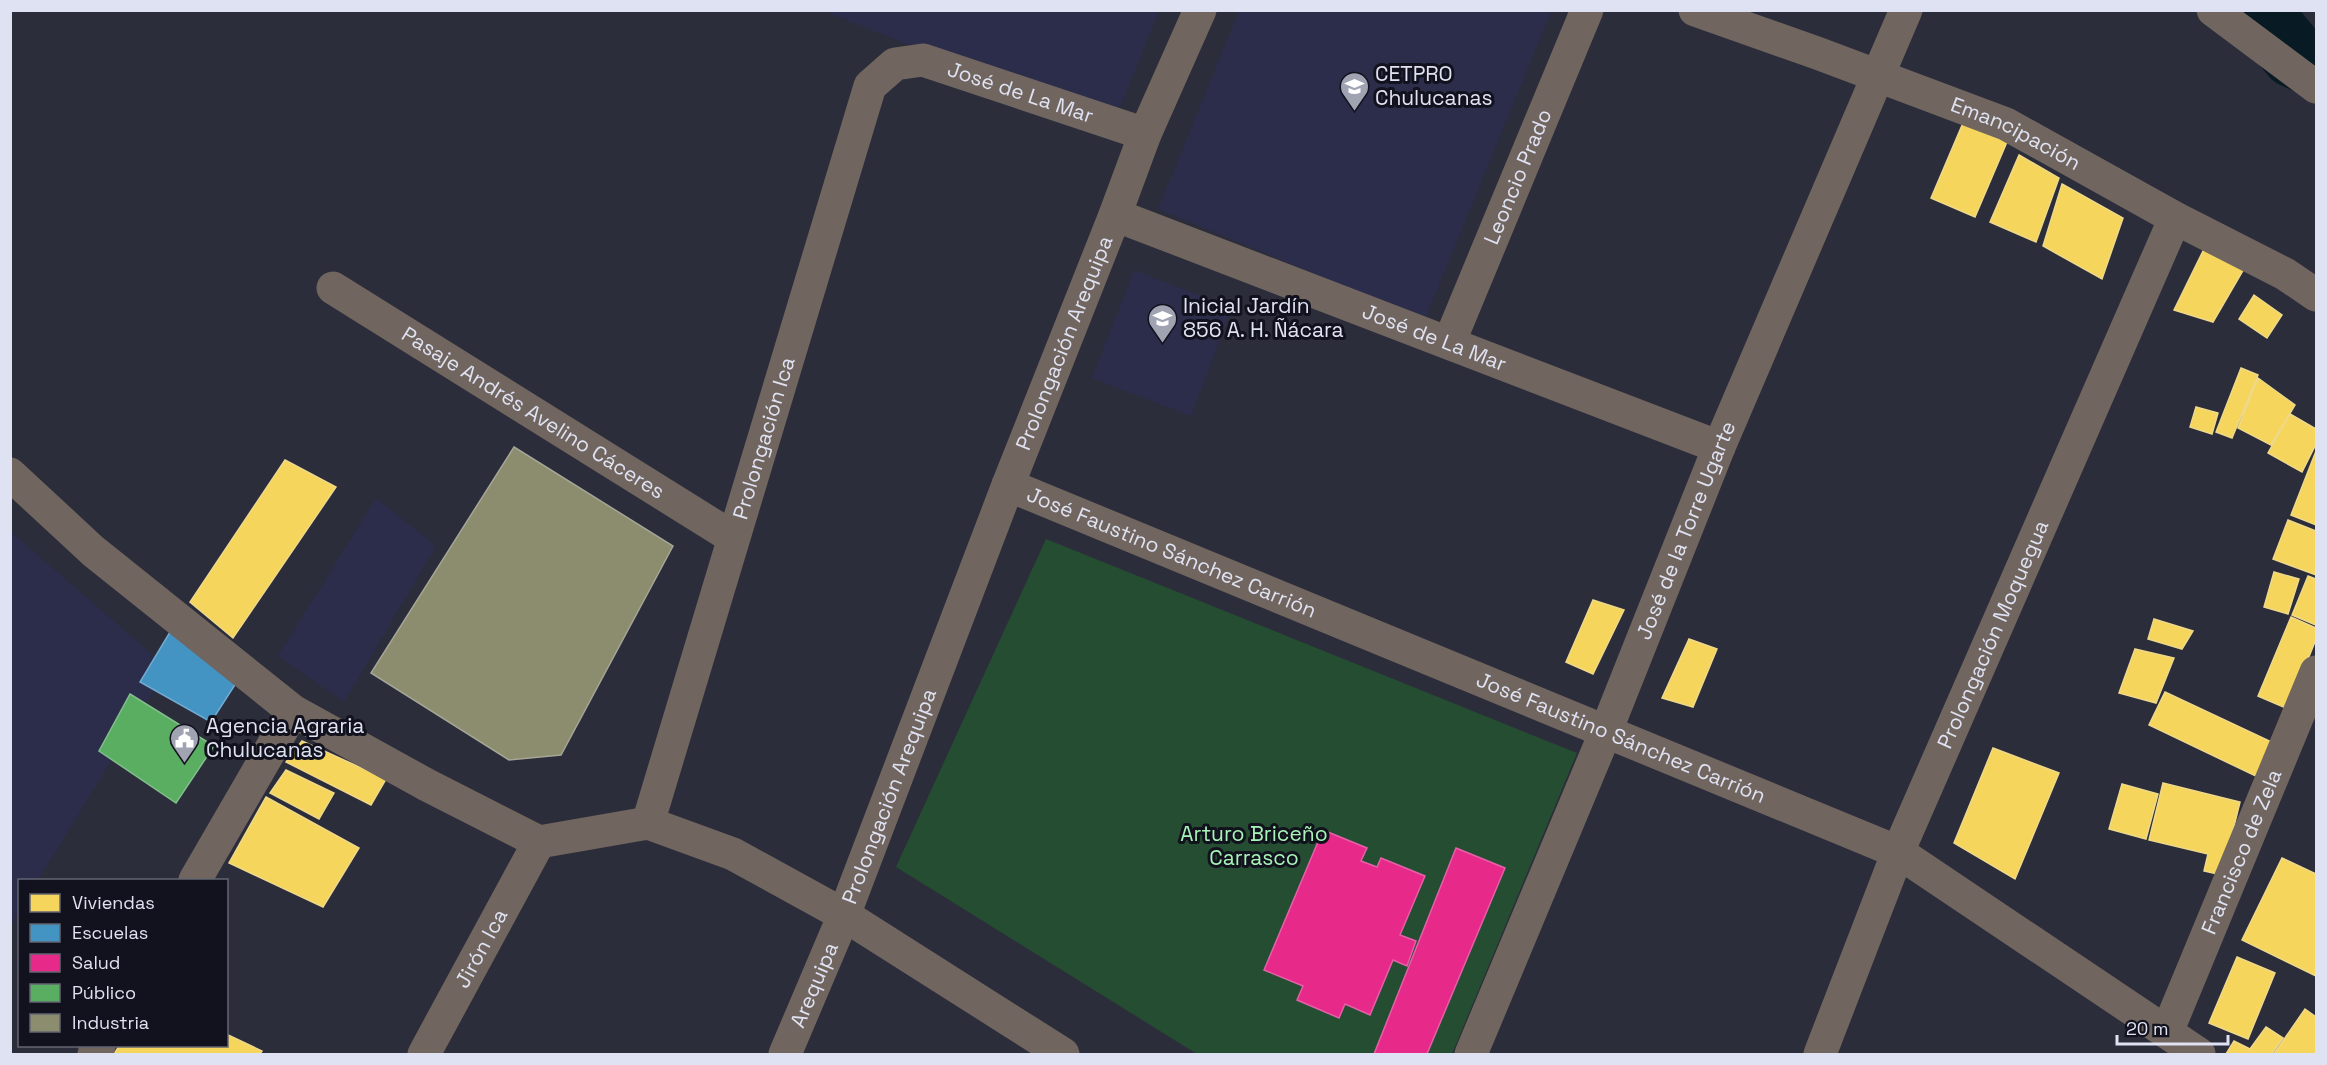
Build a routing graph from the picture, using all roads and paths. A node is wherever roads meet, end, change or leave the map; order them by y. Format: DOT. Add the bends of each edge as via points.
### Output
graph roads {
  1 [pos="1200,10"];
  2 [pos="1587,10"];
  3 [pos="1695,10"];
  4 [pos="1906,10"];
  5 [pos="2213,10"];
  6 [pos="895,64"];
  7 [pos="1879,77"];
  8 [pos="2316,87"];
  9 [pos="1145,134"];
  10 [pos="1115,215"];
  11 [pos="2175,218"];
  12 [pos="333,288"];
  13 [pos="2316,295"];
  14 [pos="1449,344"];
  15 [pos="1719,447"];
  16 [pos="10,474"];
  17 [pos="1008,485"];
  18 [pos="732,537"];
  19 [pos="2316,672"];
  20 [pos="293,711"];
  21 [pos="1606,731"];
  22 [pos="648,823"];
  23 [pos="539,842"];
  24 [pos="1898,852"];
  25 [pos="196,879"];
  26 [pos="844,915"];
  27 [pos="2167,1032"];
  28 [pos="424,1054"];
  29 [pos="785,1054"];
  30 [pos="1063,1054"];
  31 [pos="1471,1054"];
  32 [pos="1820,1054"];
  33 [pos="2199,1054"];
  1 -- 9 [label="street, Prolongación Arequipa"];
  2 -- 14 [label="street, Leoncio Prado"];
  3 -- 7 [label="street, Emancipación"];
  4 -- 7 [label="street, José de la Torre Ugarte"];
  5 -- 8 [label="street"];
  6 -- 9 [label="street, José de La Mar" via="923,60"];
  6 -- 18 [label="street, Prolongación Ica" via="870,86"];
  7 -- 11 [label="street, Emancipación" via="2006,124"];
  7 -- 15 [label="street, José de la Torre Ugarte"];
  9 -- 10 [label="street, Prolongación Arequipa"];
  10 -- 14 [label="street, José de La Mar"];
  10 -- 17 [label="street, Prolongación Arequipa"];
  11 -- 13 [label="street, Emancipación" via="2285,274"];
  11 -- 24 [label="street, Prolongación Moquegua"];
  12 -- 18 [label="street, Pasaje Andrés Avelino Cáceres"];
  14 -- 15 [label="street, José de La Mar"];
  15 -- 21 [label="street, José de la Torre Ugarte"];
  16 -- 20 [label="street" via="93,551"];
  17 -- 21 [label="street, José Faustino Sánchez Carrión"];
  17 -- 26 [label="street, Prolongación Arequipa"];
  18 -- 22 [label="street, Prolongación Ica"];
  19 -- 27 [label="street, Francisco de Zela"];
  20 -- 23 [label="street"];
  20 -- 25 [label="street"];
  21 -- 24 [label="street, José Faustino Sánchez Carrión"];
  21 -- 31 [label="street, José de la Torre Ugarte"];
  22 -- 23 [label="street"];
  22 -- 26 [label="street" via="733,854"];
  23 -- 28 [label="street, Jirón Ica"];
  24 -- 27 [label="street, José Faustino Sánchez Carrión"];
  24 -- 32 [label="street, Prolongación Moquegua"];
  26 -- 29 [label="street, Arequipa"];
  26 -- 30 [label="street"];
  27 -- 33 [label="street, José Faustino Sánchez Carrión"];
}
